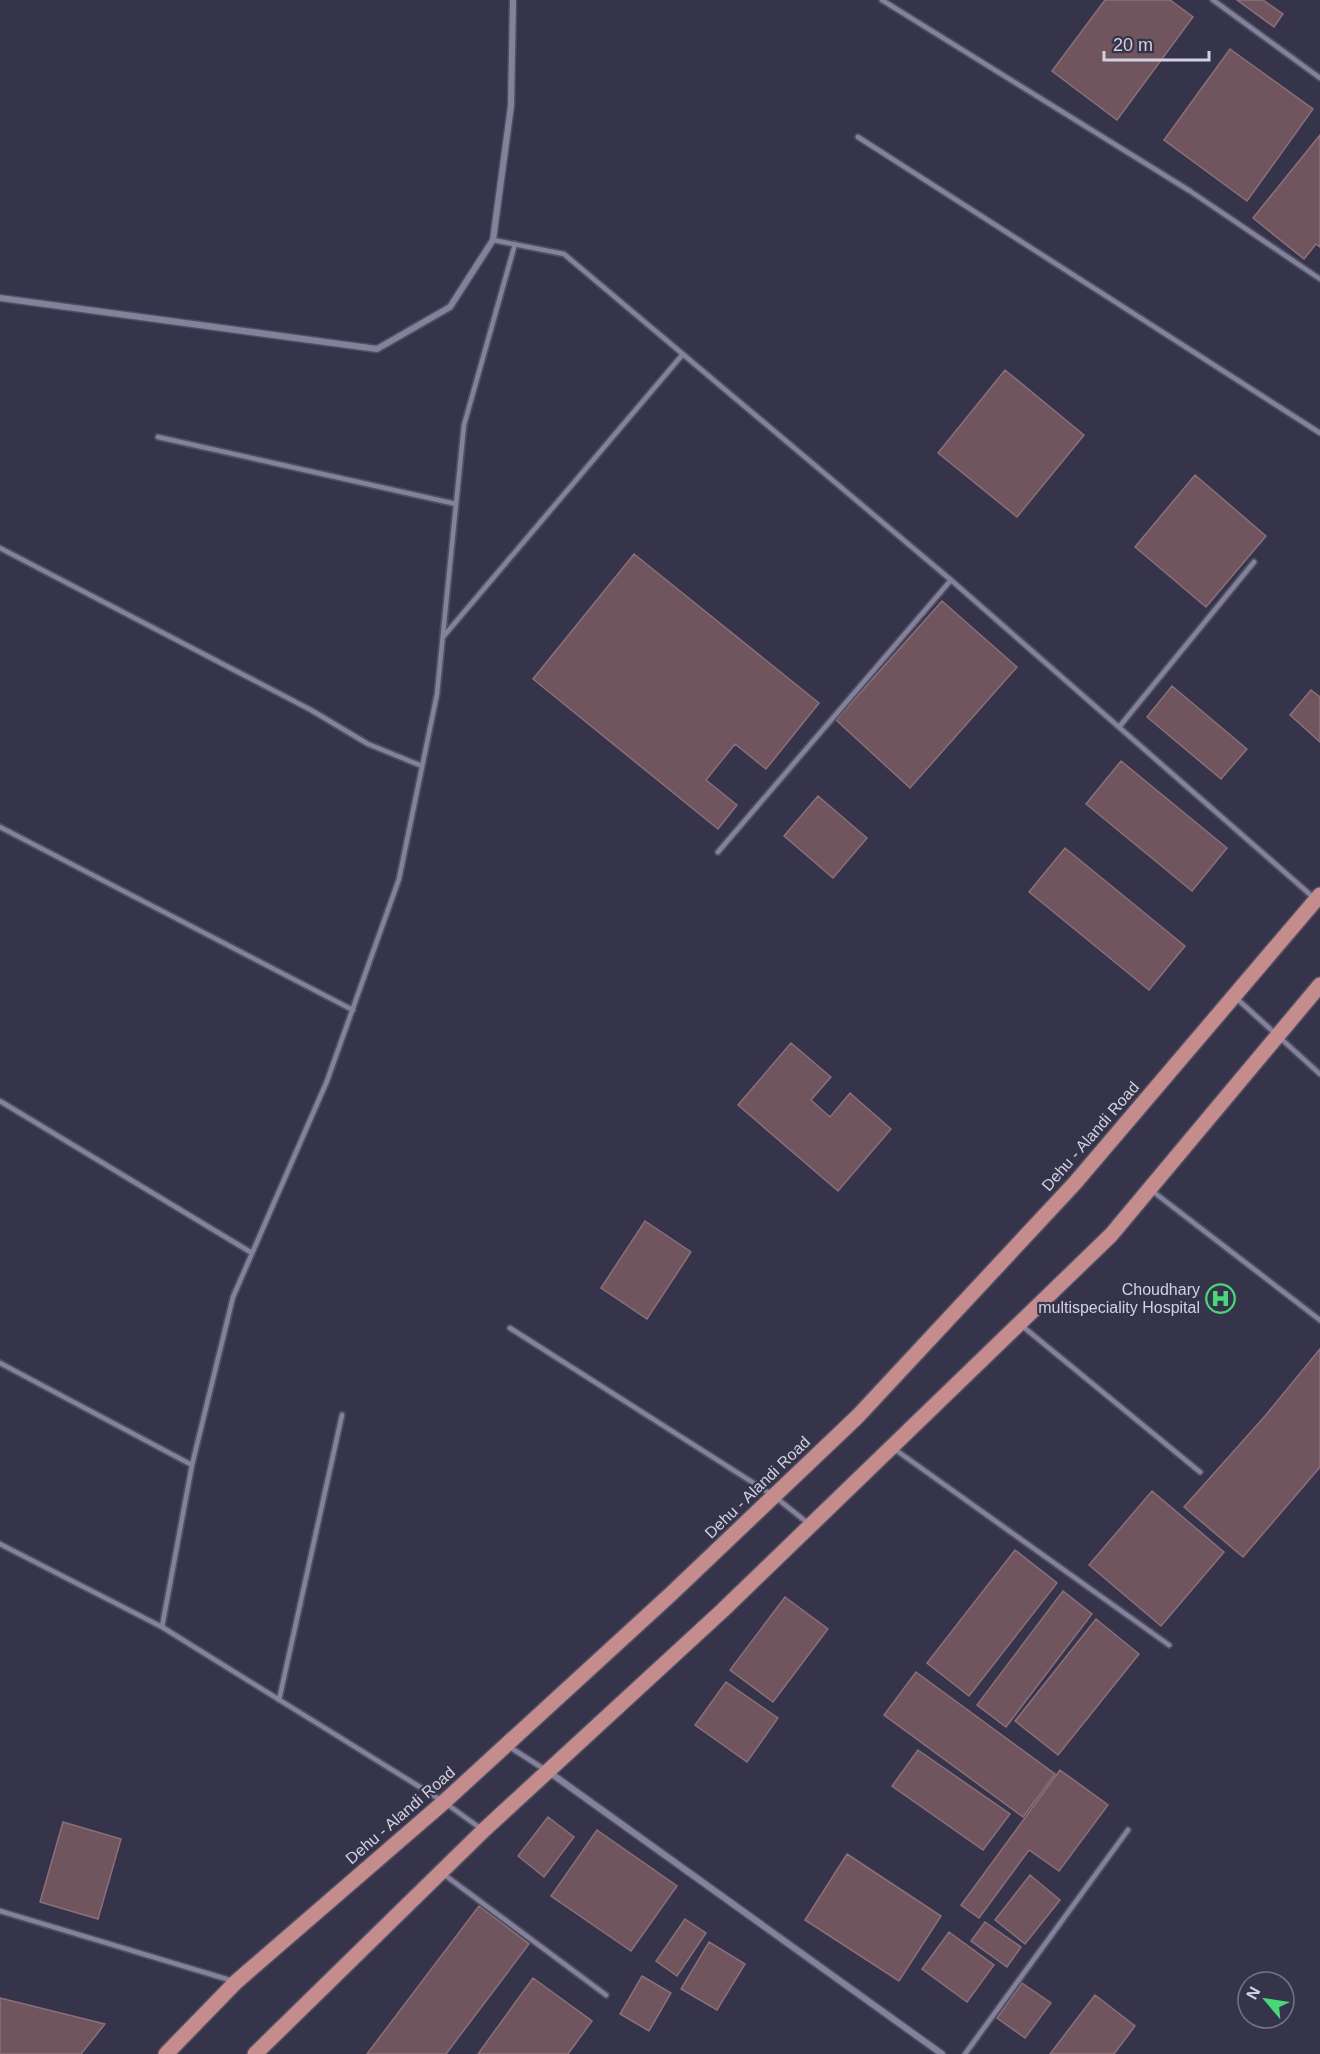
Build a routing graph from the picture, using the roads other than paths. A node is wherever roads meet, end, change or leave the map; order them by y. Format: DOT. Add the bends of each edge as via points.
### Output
graph roads {
  1 [pos="513,0"];
  2 [pos="882,0"];
  3 [pos="1213,0"];
  4 [pos="1320,78"];
  5 [pos="858,137"];
  6 [pos="493,240"];
  7 [pos="515,244"];
  8 [pos="1320,279"];
  9 [pos="0,298"];
  10 [pos="683,354"];
  11 [pos="1320,433"];
  12 [pos="159,436"];
  13 [pos="456,504"];
  14 [pos="0,548"];
  15 [pos="1254,562"];
  16 [pos="951,580"];
  17 [pos="442,637"];
  18 [pos="1119,727"];
  19 [pos="422,766"];
  20 [pos="0,827"];
  21 [pos="718,852"];
  22 [pos="1318,897"];
  23 [pos="1320,985"];
  24 [pos="1234,996"];
  25 [pos="353,1010"];
  26 [pos="1278,1035"];
  27 [pos="1320,1074"];
  28 [pos="0,1101"];
  29 [pos="1150,1189"];
  30 [pos="252,1253"];
  31 [pos="1320,1320"];
  32 [pos="1020,1324"];
  33 [pos="510,1329"];
  34 [pos="0,1363"];
  35 [pos="342,1414"];
  36 [pos="892,1447"];
  37 [pos="192,1465"];
  38 [pos="1200,1472"];
  39 [pos="774,1496"];
  40 [pos="811,1525"];
  41 [pos="0,1544"];
  42 [pos="162,1627"];
  43 [pos="1169,1645"];
  44 [pos="279,1700"];
  45 [pos="506,1745"];
  46 [pos="549,1772"];
  47 [pos="444,1802"];
  48 [pos="484,1830"];
  49 [pos="1128,1830"];
  50 [pos="441,1872"];
  51 [pos="0,1911"];
  52 [pos="236,1982"];
  53 [pos="606,1995"];
  54 [pos="166,2054"];
  55 [pos="255,2054"];
  56 [pos="942,2054"];
  57 [pos="965,2054"];
  1 -- 6 [label="street" via="511,106"];
  2 -- 8 [label="lane" via="1190,191"];
  3 -- 4 [label="lane"];
  5 -- 11 [label="lane"];
  6 -- 7 [label="lane"];
  6 -- 9 [label="street" via="450,307 377,349"];
  7 -- 10 [label="lane" via="564,254"];
  7 -- 13 [label="lane" via="464,425"];
  10 -- 16 [label="lane"];
  10 -- 17 [label="lane"];
  12 -- 13 [label="lane"];
  13 -- 17 [label="lane"];
  14 -- 19 [label="lane" via="311,710 368,744"];
  15 -- 18 [label="lane"];
  16 -- 18 [label="lane"];
  16 -- 21 [label="lane"];
  17 -- 19 [label="lane" via="437,694"];
  18 -- 22 [label="lane"];
  19 -- 25 [label="lane" via="399,879"];
  20 -- 25 [label="lane"];
  22 -- 24 [label="main road, Dehu - Alandi Road"];
  23 -- 26 [label="main road"];
  24 -- 26 [label="lane"];
  24 -- 39 [label="main road, Dehu - Alandi Road" via="1075,1183 858,1416"];
  25 -- 30 [label="lane" via="327,1081"];
  26 -- 27 [label="lane"];
  26 -- 29 [label="main road"];
  28 -- 30 [label="lane"];
  29 -- 31 [label="lane"];
  29 -- 32 [label="main road" via="1111,1235"];
  30 -- 37 [label="lane" via="233,1297"];
  32 -- 36 [label="main road"];
  32 -- 38 [label="lane"];
  33 -- 39 [label="lane"];
  34 -- 37 [label="lane"];
  35 -- 44 [label="lane"];
  36 -- 40 [label="main road"];
  36 -- 43 [label="lane"];
  37 -- 42 [label="lane"];
  39 -- 40 [label="lane"];
  39 -- 45 [label="main road, Dehu - Alandi Road"];
  40 -- 46 [label="main road"];
  41 -- 42 [label="lane"];
  42 -- 44 [label="lane"];
  44 -- 47 [label="lane"];
  45 -- 46 [label="lane"];
  45 -- 47 [label="main road, Dehu - Alandi Road"];
  46 -- 48 [label="main road"];
  46 -- 56 [label="street"];
  47 -- 48 [label="lane"];
  47 -- 52 [label="main road, Dehu - Alandi Road"];
  48 -- 50 [label="main road"];
  49 -- 57 [label="lane"];
  50 -- 53 [label="lane"];
  50 -- 55 [label="main road"];
  51 -- 52 [label="lane"];
  52 -- 54 [label="main road, Dehu - Alandi Road"];
}
